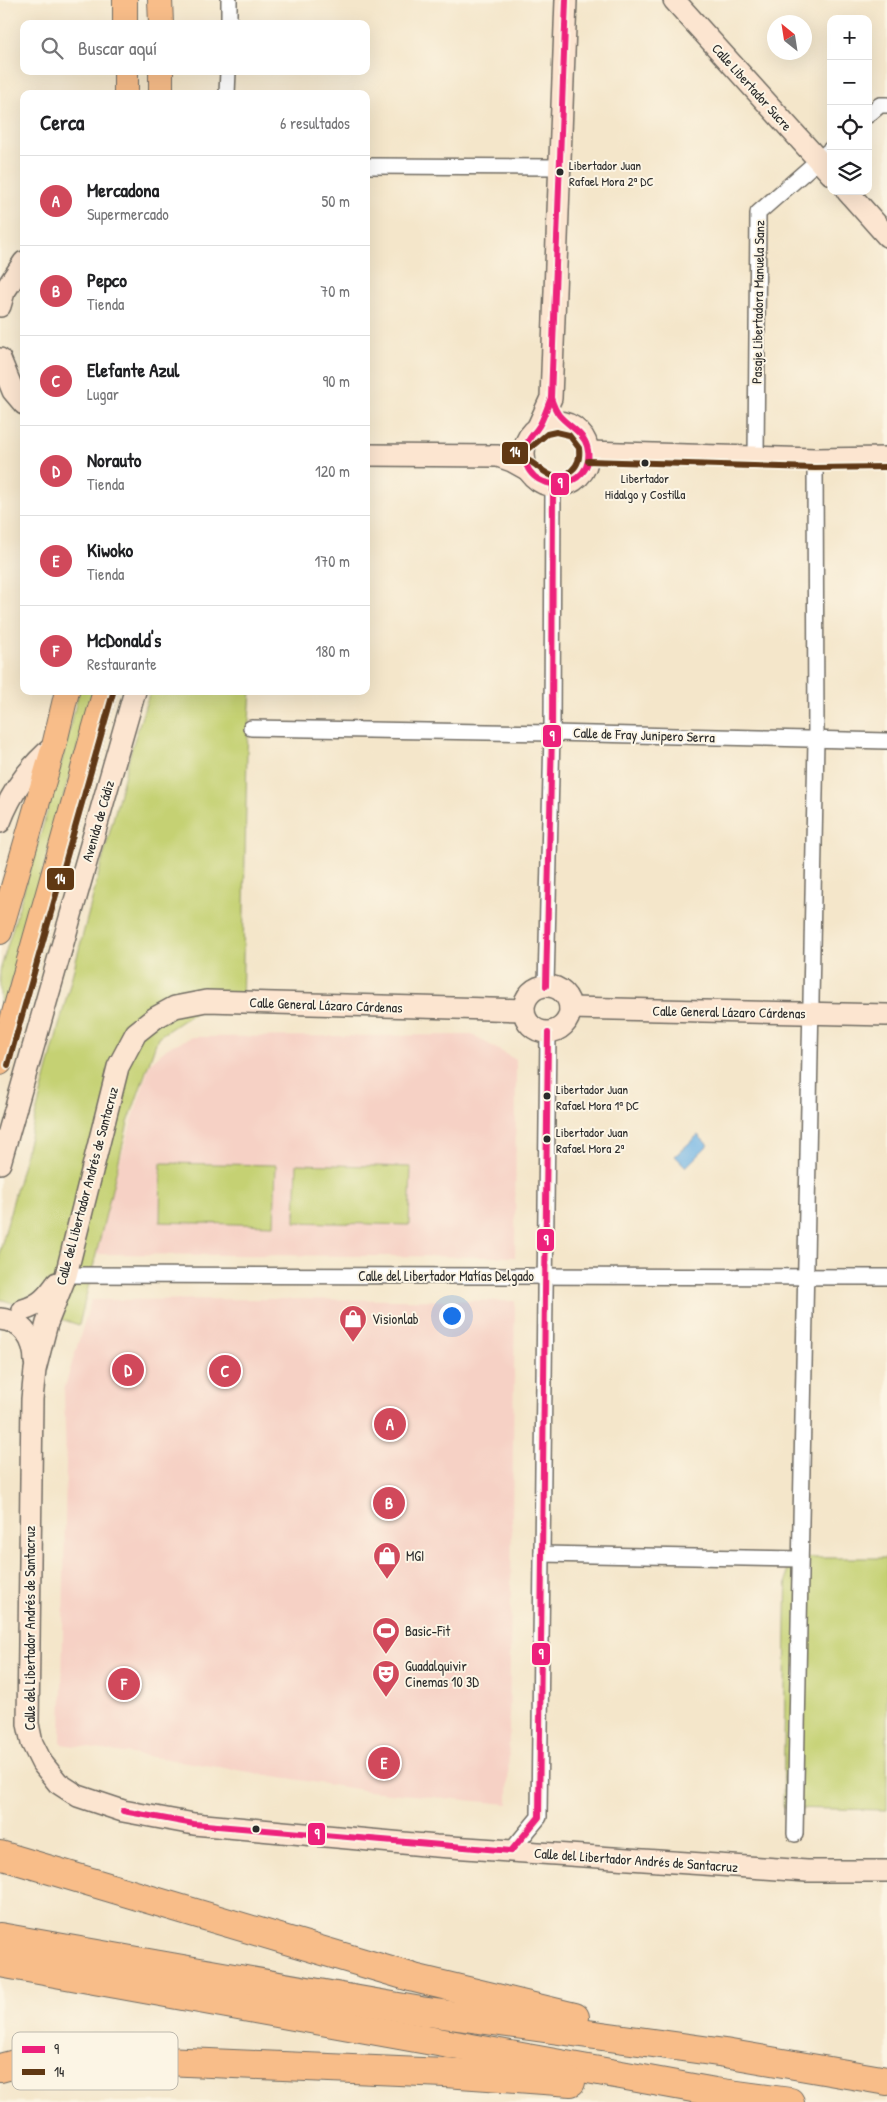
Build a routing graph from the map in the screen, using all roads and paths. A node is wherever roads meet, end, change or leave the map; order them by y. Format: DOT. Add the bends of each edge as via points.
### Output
graph roads {
  1 [pos="125,0"];
  2 [pos="160,0"];
  3 [pos="229,0"];
  4 [pos="566,0"];
  5 [pos="674,0"];
  6 [pos="126,20"];
  7 [pos="161,20"];
  8 [pos="228,20"];
  9 [pos="126,75"];
  10 [pos="161,75"];
  11 [pos="228,75"];
  12 [pos="126,90"];
  13 [pos="161,90"];
  14 [pos="227,90"];
  15 [pos="887,105"];
  16 [pos="872,112"];
  17 [pos="827,161"];
  18 [pos="370,166"];
  19 [pos="559,167"];
  20 [pos="851,195"];
  21 [pos="887,236"];
  22 [pos="20,268"];
  23 [pos="0,306"];
  24 [pos="0,359"];
  25 [pos="551,398"];
  26 [pos="20,399"];
  27 [pos="567,424"];
  28 [pos="533,434"];
  29 [pos="370,440"];
  30 [pos="588,452"];
  31 [pos="370,455"];
  32 [pos="756,457"];
  33 [pos="815,458"];
  34 [pos="887,458"];
  35 [pos="530,471"];
  36 [pos="553,486"];
  37 [pos="66,695"];
  38 [pos="104,695"];
  39 [pos="134,695"];
  40 [pos="251,728"];
  41 [pos="552,732"];
  42 [pos="816,740"];
  43 [pos="887,741"];
  44 [pos="54,746"];
  45 [pos="2,816"];
  46 [pos="63,835"];
  47 [pos="0,932"];
  48 [pos="61,951"];
  49 [pos="546,986"];
  50 [pos="570,1008"];
  51 [pos="524,1010"];
  52 [pos="811,1014"];
  53 [pos="887,1015"];
  54 [pos="548,1032"];
  55 [pos="136,1033"];
  56 [pos="0,1063"];
  57 [pos="0,1163"];
  58 [pos="68,1267"];
  59 [pos="545,1276"];
  60 [pos="806,1277"];
  61 [pos="887,1277"];
  62 [pos="0,1304"];
  63 [pos="13,1318"];
  64 [pos="47,1324"];
  65 [pos="35,1370"];
  66 [pos="542,1554"];
  67 [pos="800,1559"];
  68 [pos="795,1834"];
  69 [pos="511,1851"];
  70 [pos="0,1855"];
  71 [pos="887,1871"];
  72 [pos="0,1936"];
  73 [pos="41,1958"];
  74 [pos="0,1963"];
  75 [pos="725,2053"];
  76 [pos="178,2062"];
  77 [pos="887,2081"];
  78 [pos="715,2092"];
  79 [pos="790,2102"];
  1 -- 6 [label="main road"];
  2 -- 7 [label="main road"];
  3 -- 8 [label="street"];
  4 -- 19 [label="street"];
  5 -- 17 [label="street, Calle Libertador Sucre"];
  9 -- 12 [label="main road"];
  10 -- 13 [label="main road"];
  11 -- 14 [label="street"];
  15 -- 16 [label="street" via="880,105"];
  17 -- 32 [label="street, Pasaje Libertadora Manuela Sanz" via="758,213"];
  18 -- 19 [label="street"];
  19 -- 25 [label="street"];
  20 -- 21 [label="street"];
  22 -- 23 [label="street" via="4,292"];
  24 -- 26 [label="street" via="13,391"];
  25 -- 27 [label="street" via="557,413"];
  25 -- 28 [label="street"];
  27 -- 28 [label="street" via="547,424"];
  27 -- 30 [label="street" via="582,435"];
  28 -- 29 [label="street" via="506,445 483,446"];
  28 -- 35 [label="street" via="524,455"];
  30 -- 32 [label="street"];
  30 -- 36 [label="street" via="582,473 564,485"];
  31 -- 35 [label="street" via="498,456"];
  32 -- 33 [label="street"];
  33 -- 34 [label="street"];
  33 -- 42 [label="street"];
  35 -- 36 [label="street" via="544,484"];
  36 -- 41 [label="street"];
  37 -- 44 [label="main road"];
  38 -- 46 [label="main road, Avenida de Cádiz"];
  39 -- 48 [label="street, Avenida de Cádiz"];
  40 -- 41 [label="street, Calle de Fray Junipero Serra"];
  41 -- 42 [label="street, Calle de Fray Junipero Serra"];
  41 -- 49 [label="street"];
  42 -- 43 [label="street, Calle de Fray Junipero Serra"];
  42 -- 52 [label="street"];
  44 -- 45 [label="street" via="31,770"];
  44 -- 47 [label="main road"];
  46 -- 48 [label="street, Avenida de Cádiz" via="55,895"];
  46 -- 56 [label="main road, Avenida de Cádiz"];
  48 -- 57 [label="street, Avenida de Cádiz"];
  49 -- 50 [label="street" via="560,990"];
  49 -- 51 [label="street" via="539,987 528,996"];
  50 -- 52 [label="street, Calle General Lázaro Cárdenas"];
  50 -- 54 [label="street" via="561,1028"];
  51 -- 54 [label="street" via="528,1024"];
  51 -- 55 [label="street, Calle General Lázaro Cárdenas" via="206,1001 175,1007"];
  52 -- 53 [label="street, Calle General Lázaro Cárdenas"];
  52 -- 60 [label="street"];
  54 -- 59 [label="street"];
  55 -- 58 [label="street, Calle del Libertador Andrés de Santacruz" via="118,1067"];
  58 -- 59 [label="street, Calle del Libertador Matías Delgado"];
  58 -- 63 [label="street" via="45,1300"];
  58 -- 64 [label="street, Calle del Libertador Andrés de Santacruz"];
  59 -- 60 [label="street, Calle del Libertador Matías Delgado"];
  59 -- 66 [label="street"];
  60 -- 61 [label="street, Calle del Libertador Matías Delgado"];
  60 -- 67 [label="street"];
  62 -- 63 [label="street" via="10,1308"];
  63 -- 64 [label="street" via="38,1332"];
  63 -- 65 [label="street" via="25,1331 35,1351"];
  64 -- 65 [label="street, Calle del Libertador Andrés de Santacruz"];
  65 -- 69 [label="street, Calle del Libertador Andrés de Santacruz" via="28,1724 32,1743 42,1763 58,1783 78,1796 123,1811 194,1824"];
  66 -- 67 [label="street"];
  66 -- 69 [label="street" via="539,1817"];
  67 -- 68 [label="street"];
  69 -- 71 [label="street, Calle del Libertador Andrés de Santacruz" via="807,1871"];
  70 -- 75 [label="highway" via="414,1978"];
  72 -- 73 [label="highway"];
  73 -- 74 [label="highway"];
  73 -- 75 [label="highway"];
  73 -- 78 [label="highway"];
  75 -- 77 [label="highway"];
  76 -- 78 [label="highway" via="445,2073"];
  78 -- 79 [label="highway"];
}
